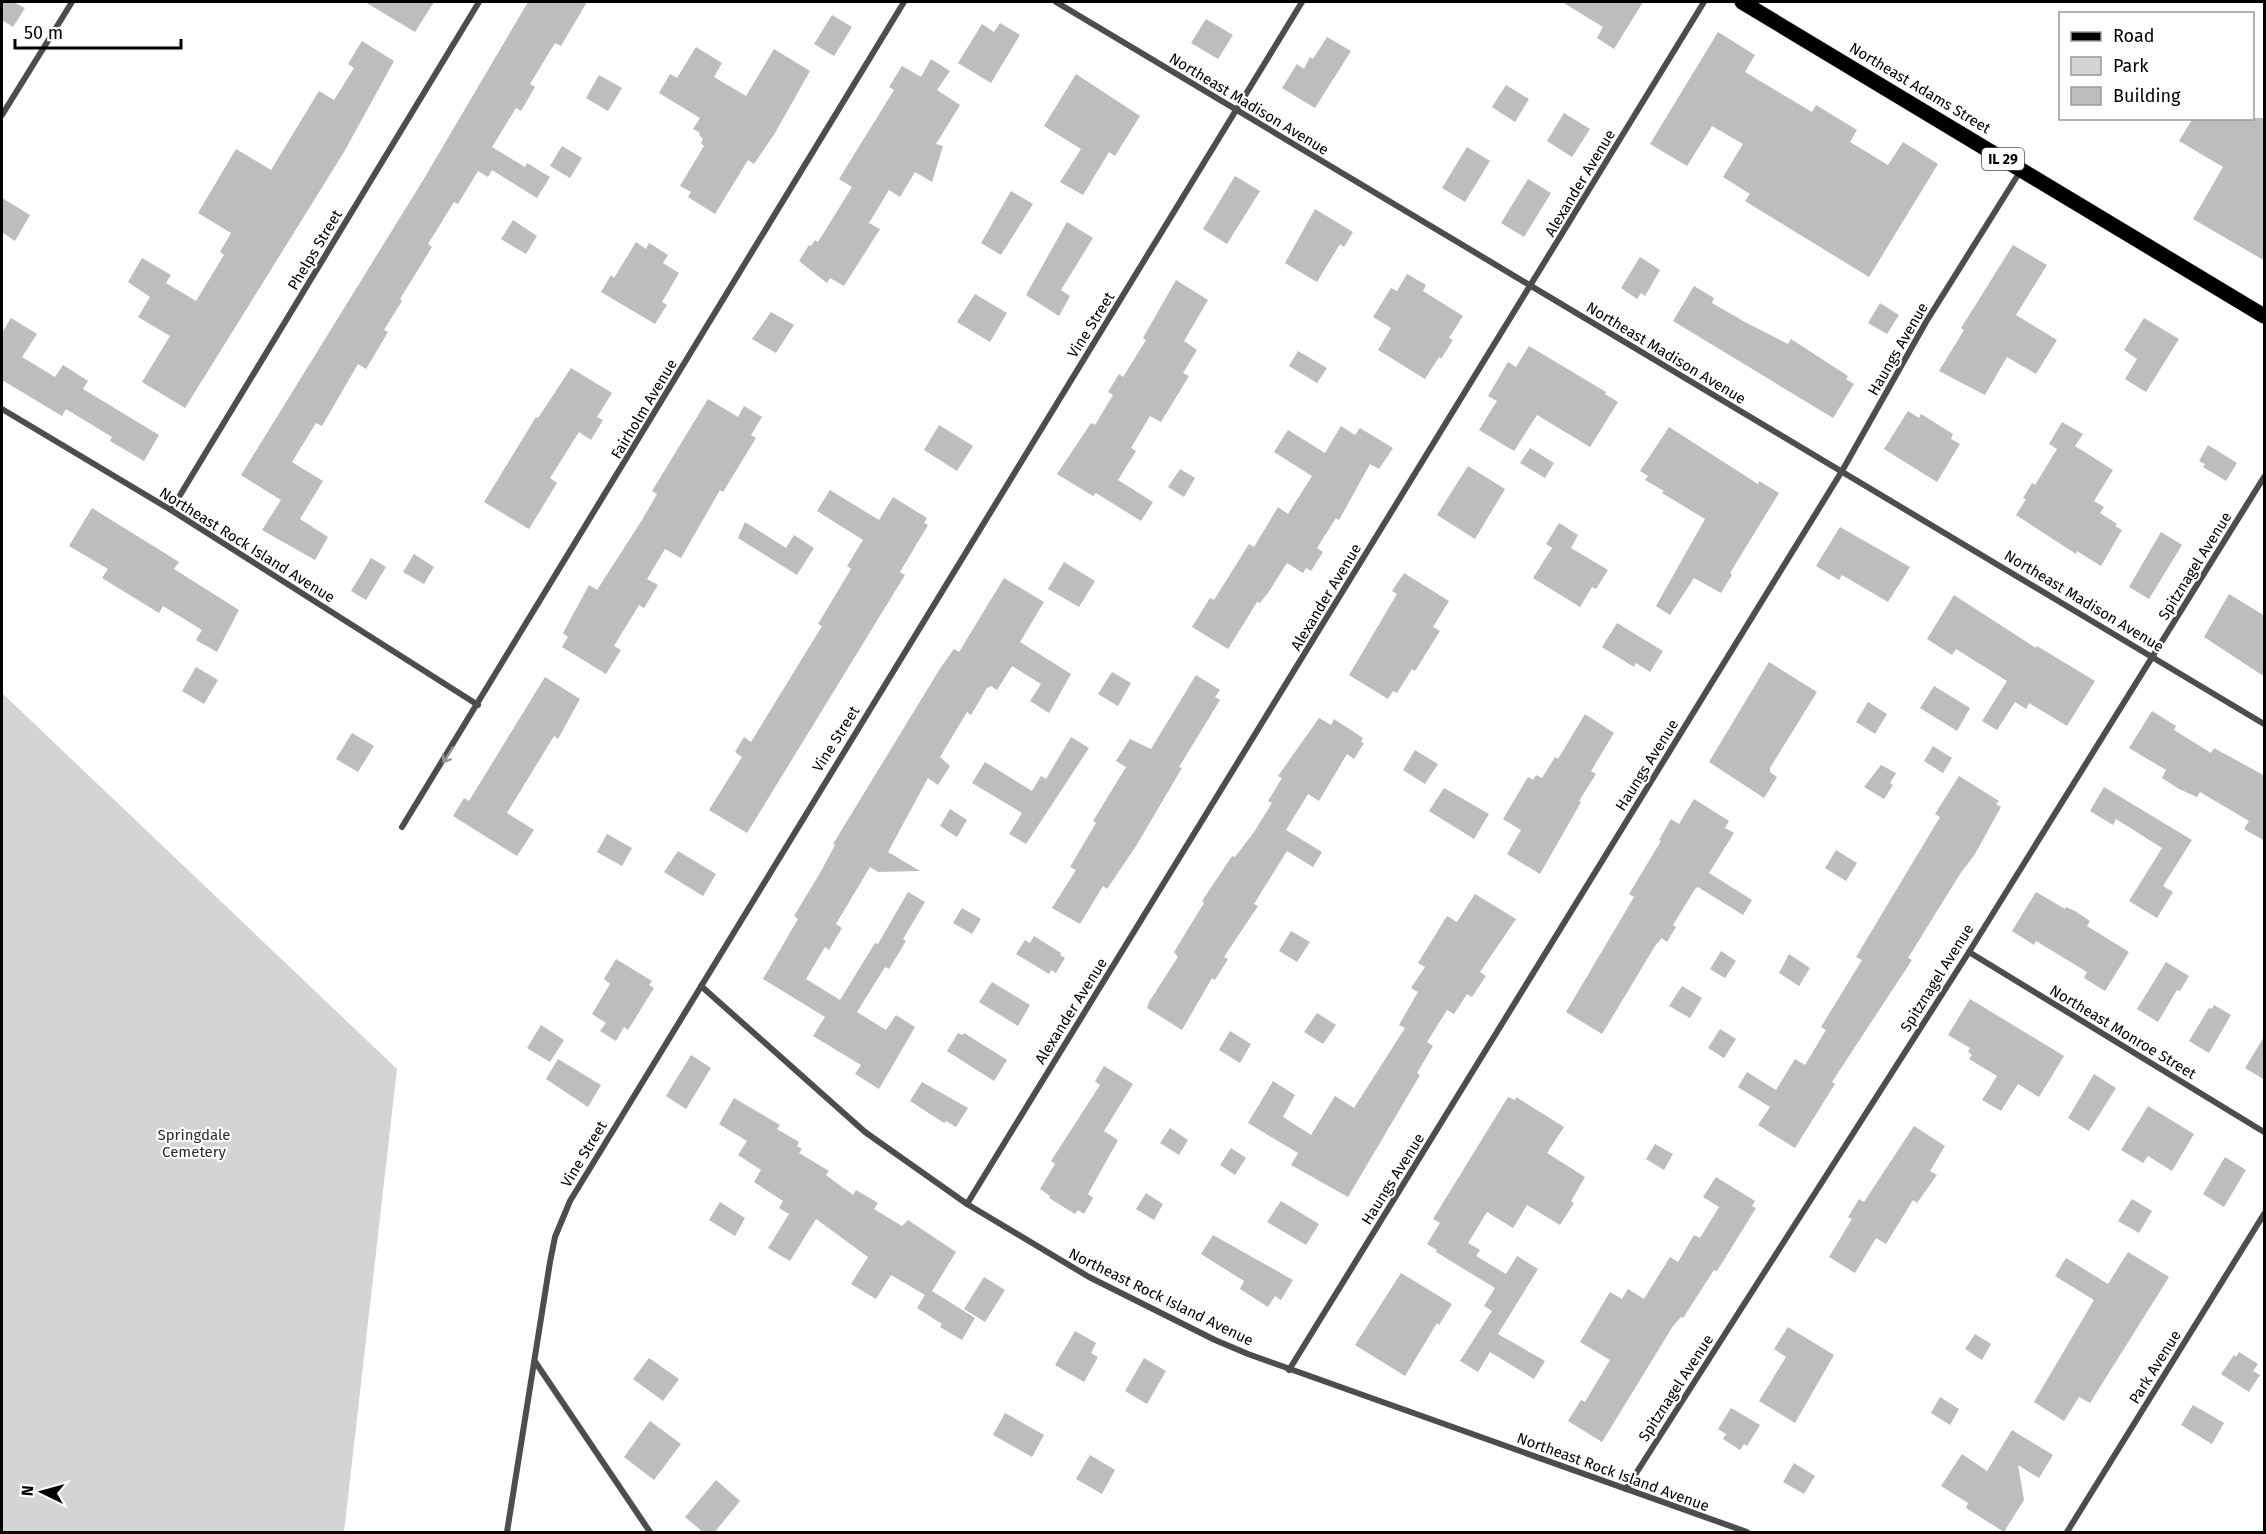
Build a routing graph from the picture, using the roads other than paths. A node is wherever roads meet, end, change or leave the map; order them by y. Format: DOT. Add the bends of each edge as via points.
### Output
graph roads {
  1 [pos="72,2"];
  2 [pos="480,2"];
  3 [pos="904,2"];
  4 [pos="1056,2"];
  5 [pos="1302,2"];
  6 [pos="1704,2"];
  7 [pos="1742,2"];
  8 [pos="1236,111"];
  9 [pos="2,115"];
  10 [pos="2021,170"];
  11 [pos="1530,287"];
  12 [pos="2265,316"];
  13 [pos="2,409"];
  14 [pos="1842,471"];
  15 [pos="2265,477"];
  16 [pos="171,510"];
  17 [pos="2153,656"];
  18 [pos="478,705"];
  19 [pos="2265,724"];
  20 [pos="402,828"];
  21 [pos="1969,952"];
  22 [pos="701,986"];
  23 [pos="2265,1132"];
  24 [pos="967,1204"];
  25 [pos="2265,1214"];
  26 [pos="535,1363"];
  27 [pos="1289,1370"];
  28 [pos="1626,1489"];
  29 [pos="507,1533"];
  30 [pos="650,1533"];
  31 [pos="1747,1533"];
  32 [pos="2067,1533"];
  1 -- 9 [label="street"];
  2 -- 16 [label="street, Phelps Street"];
  3 -- 18 [label="street, Fairholm Avenue"];
  4 -- 8 [label="street, Northeast Madison Avenue"];
  5 -- 8 [label="street, Vine Street"];
  6 -- 11 [label="street, Alexander Avenue"];
  7 -- 10 [label="main road, Northeast Adams Street / IL 29"];
  8 -- 11 [label="street, Northeast Madison Avenue"];
  8 -- 22 [label="street, Vine Street"];
  10 -- 12 [label="main road, Northeast Adams Street / IL 29"];
  10 -- 14 [label="street, Haungs Avenue" via="1926,322"];
  11 -- 14 [label="street, Northeast Madison Avenue"];
  11 -- 24 [label="street, Alexander Avenue"];
  13 -- 16 [label="street, Northeast Rock Island Avenue"];
  14 -- 17 [label="street, Northeast Madison Avenue"];
  14 -- 27 [label="street, Haungs Avenue"];
  15 -- 17 [label="street, Spitznagel Avenue"];
  16 -- 18 [label="street, Northeast Rock Island Avenue"];
  17 -- 19 [label="street, Northeast Madison Avenue"];
  17 -- 21 [label="street, Spitznagel Avenue"];
  18 -- 20 [label="street, Fairholm Avenue, one-way"];
  21 -- 23 [label="street, Northeast Monroe Street"];
  21 -- 28 [label="street, Spitznagel Avenue"];
  22 -- 24 [label="street, Northeast Rock Island Avenue" via="865,1132"];
  22 -- 26 [label="street, Vine Street" via="563,1216 550,1262"];
  24 -- 27 [label="street, Northeast Rock Island Avenue" via="1089,1277 1215,1340"];
  25 -- 32 [label="street, Park Avenue"];
  26 -- 29 [label="street, Vine Street"];
  26 -- 30 [label="street"];
  27 -- 28 [label="street, Northeast Rock Island Avenue"];
  28 -- 31 [label="street, Northeast Rock Island Avenue"];
}
